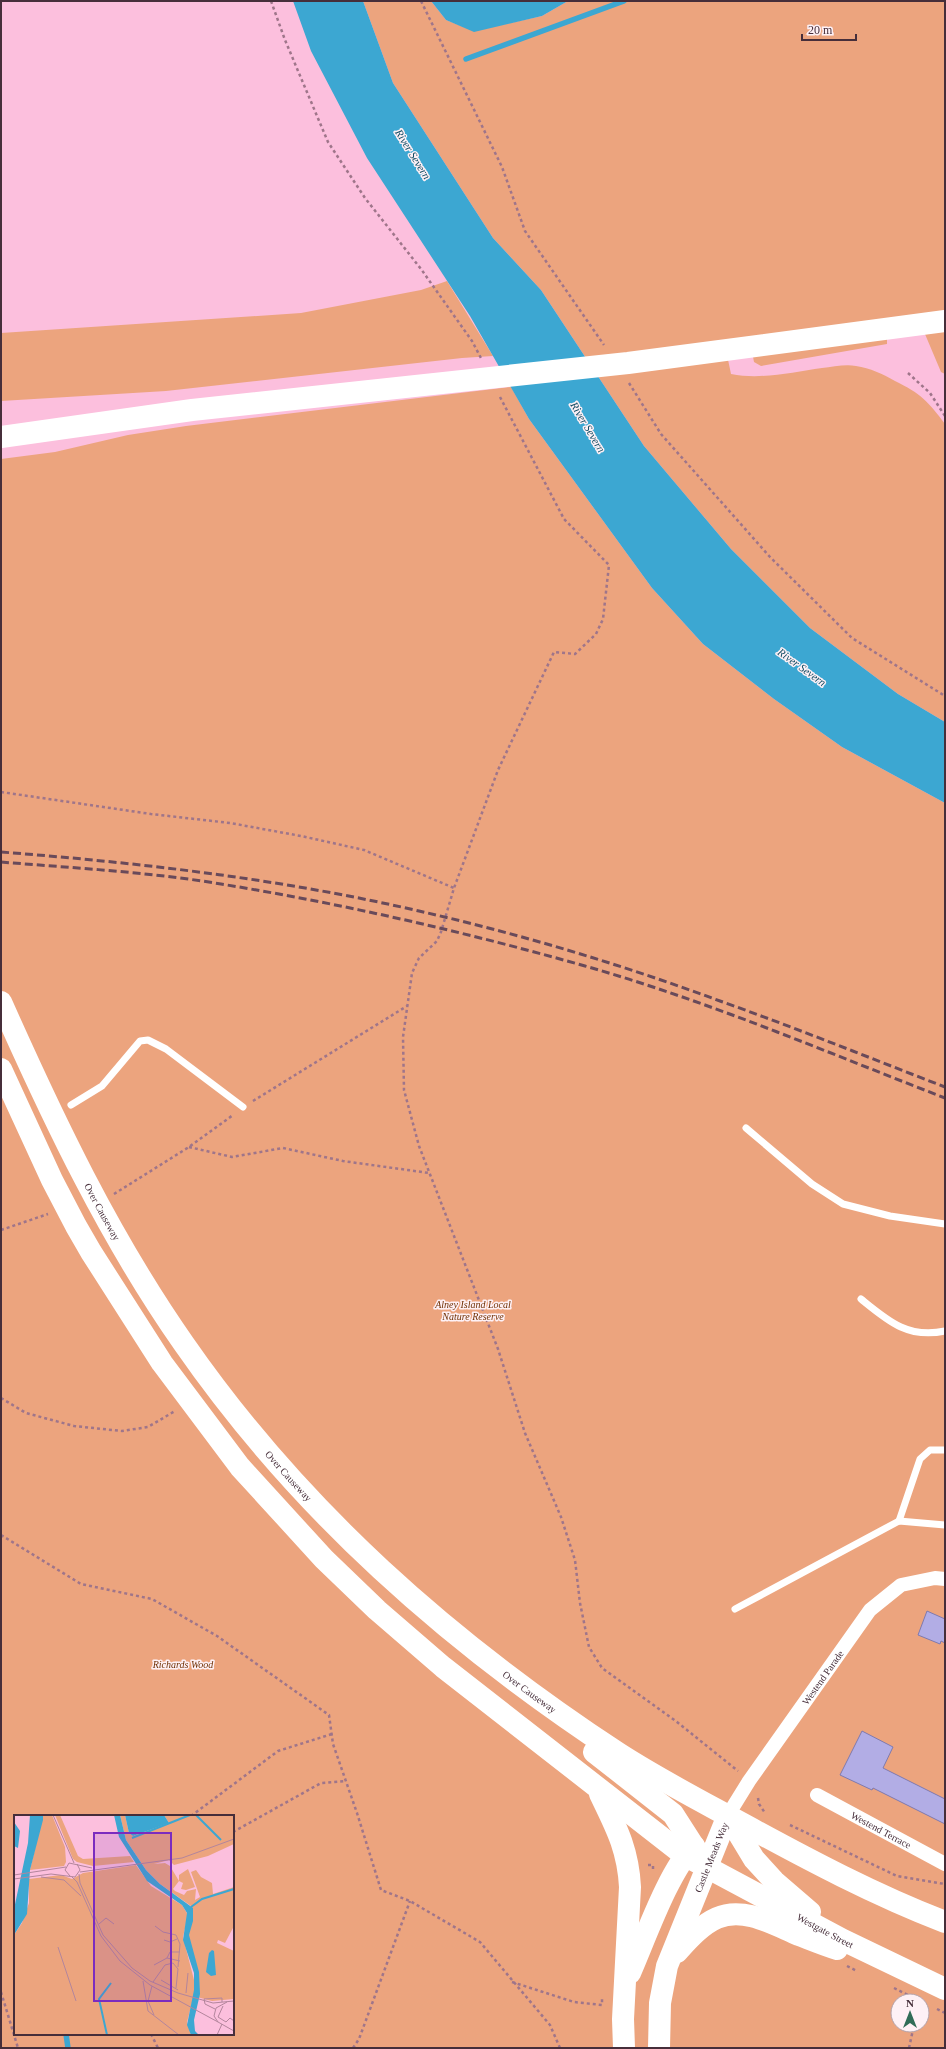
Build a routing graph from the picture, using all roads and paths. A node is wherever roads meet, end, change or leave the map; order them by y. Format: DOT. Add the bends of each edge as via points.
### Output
graph roads {
  1 [pos="271,1"];
  2 [pos="945,320"];
  3 [pos="483,362"];
  4 [pos="908,373"];
  5 [pos="497,390"];
  6 [pos="945,416"];
  7 [pos="1,425"];
  8 [pos="40,430"];
  9 [pos="1,437"];
  10 [pos="1,792"];
  11 [pos="454,888"];
  12 [pos="1,1002"];
  13 [pos="408,1006"];
  14 [pos="1,1069"];
  15 [pos="70,1105"];
  16 [pos="243,1107"];
  17 [pos="746,1128"];
  18 [pos="189,1147"];
  19 [pos="430,1173"];
  20 [pos="112,1194"];
  21 [pos="49,1213"];
  22 [pos="945,1224"];
  23 [pos="1,1230"];
  24 [pos="861,1299"];
  25 [pos="945,1331"];
  26 [pos="214,1386"];
  27 [pos="1,1398"];
  28 [pos="191,1402"];
  29 [pos="945,1450"];
  30 [pos="900,1521"];
  31 [pos="945,1525"];
  32 [pos="1,1535"];
  33 [pos="945,1580"];
  34 [pos="735,1609"];
  35 [pos="507,1675"];
  36 [pos="332,1734"];
  37 [pos="346,1781"];
  38 [pos="749,1781"];
  39 [pos="598,1789"];
  40 [pos="817,1795"];
  41 [pos="766,1813"];
  42 [pos="192,1815"];
  43 [pos="728,1815"];
  44 [pos="786,1823"];
  45 [pos="234,1831"];
  46 [pos="689,1850"];
  47 [pos="945,1864"];
  48 [pos="707,1868"];
  49 [pos="945,1884"];
  50 [pos="410,1901"];
  51 [pos="945,1922"];
  52 [pos="843,1940"];
  53 [pos="875,1955"];
  54 [pos="666,1966"];
  55 [pos="512,1981"];
  56 [pos="624,1986"];
  57 [pos="945,1989"];
  58 [pos="1,1992"];
  59 [pos="603,1994"];
  60 [pos="912,2033"];
  61 [pos="14,2035"];
  62 [pos="14,2035"];
  63 [pos="152,2035"];
  64 [pos="18,2048"];
  65 [pos="158,2048"];
  66 [pos="354,2048"];
  67 [pos="560,2048"];
  68 [pos="624,2048"];
  69 [pos="659,2048"];
  70 [pos="909,2048"];
  1 -- 3 [label="path" via="328,142 365,198 421,269 472,341"];
  2 -- 8 [label="main road" via="628,363 192,410"];
  4 -- 6 [label="path" via="930,393"];
  5 -- 11 [label="path" via="564,519 609,565 603,619 596,634 575,654 554,652 498,770"];
  7 -- 8 [label="main road"];
  8 -- 9 [label="main road"];
  10 -- 11 [label="path" via="230,823 300,836 364,850"];
  11 -- 13 [label="path" via="442,932 437,941 419,958 412,973"];
  12 -- 26 [label="main road, Over Causeway" via="47,1105 117,1241 182,1342"];
  13 -- 16 [label="path"];
  13 -- 19 [label="path" via="403,1037 404,1090 419,1146"];
  14 -- 28 [label="main road" via="52,1180 91,1252 162,1363"];
  15 -- 16 [label="lane" via="102,1086 140,1041 148,1040 166,1050"];
  16 -- 18 [label="path"];
  17 -- 22 [label="lane" via="812,1184 843,1204 890,1216"];
  18 -- 19 [label="path" via="232,1157 283,1148 343,1161"];
  18 -- 20 [label="path"];
  19 -- 38 [label="path" via="498,1349 525,1433 561,1517 575,1560 589,1647 602,1668 723,1757"];
  21 -- 23 [label="path"];
  24 -- 25 [label="lane" via="887,1320 908,1331 931,1334"];
  26 -- 28 [label="main road"];
  26 -- 35 [label="main road, Over Causeway" via="284,1470 345,1535 386,1575 463,1642"];
  27 -- 28 [label="path" via="26,1413 74,1426 122,1431 148,1427"];
  28 -- 39 [label="main road" via="240,1467 324,1559 377,1610 443,1667"];
  29 -- 30 [label="lane" via="930,1450 920,1459"];
  30 -- 31 [label="lane"];
  30 -- 34 [label="lane"];
  32 -- 36 [label="path" via="81,1584 152,1599 217,1636 329,1715"];
  33 -- 38 [label="street, Westend Parade" via="935,1578 901,1585 870,1610"];
  35 -- 43 [label="main road, Over Causeway" via="621,1754"];
  35 -- 46 [label="main road" via="531,1703 673,1814"];
  36 -- 37 [label="path"];
  36 -- 42 [label="path" via="278,1751"];
  37 -- 45 [label="path" via="321,1783"];
  37 -- 50 [label="path" via="381,1890"];
  38 -- 41 [label="path" via="757,1791 759,1804"];
  38 -- 43 [label="street, Westend Parade"];
  39 -- 46 [label="main road"];
  39 -- 56 [label="main road, Castle Meads Way" via="622,1840 629,1873"];
  40 -- 47 [label="street, Westend Terrace"];
  43 -- 46 [label="main road, Castle Meads Way"];
  43 -- 48 [label="main road, Castle Meads Way"];
  43 -- 51 [label="main road" via="868,1890"];
  43 -- 52 [label="main road" via="754,1860 797,1902"];
  44 -- 49 [label="path" via="898,1876"];
  46 -- 48 [label="main road"];
  46 -- 56 [label="main road, Castle Meads Way"];
  48 -- 52 [label="main road, Westgate Street"];
  48 -- 54 [label="main road, Castle Meads Way"];
  50 -- 55 [label="path" via="480,1942"];
  50 -- 66 [label="path"];
  52 -- 53 [label="main road, Westgate Street"];
  53 -- 54 [label="main road" via="853,1956 767,1920 729,1916 717,1918 688,1939"];
  53 -- 57 [label="main road, Westgate Street"];
  54 -- 69 [label="main road, Castle Meads Way" via="660,2003"];
  55 -- 59 [label="path" via="574,2002 602,2005"];
  55 -- 67 [label="path" via="550,2025"];
  56 -- 68 [label="main road, Castle Meads Way"];
  58 -- 62 [label="path"];
  60 -- 70 [label="path"];
  61 -- 64 [label="path"];
  63 -- 65 [label="path"];
}
